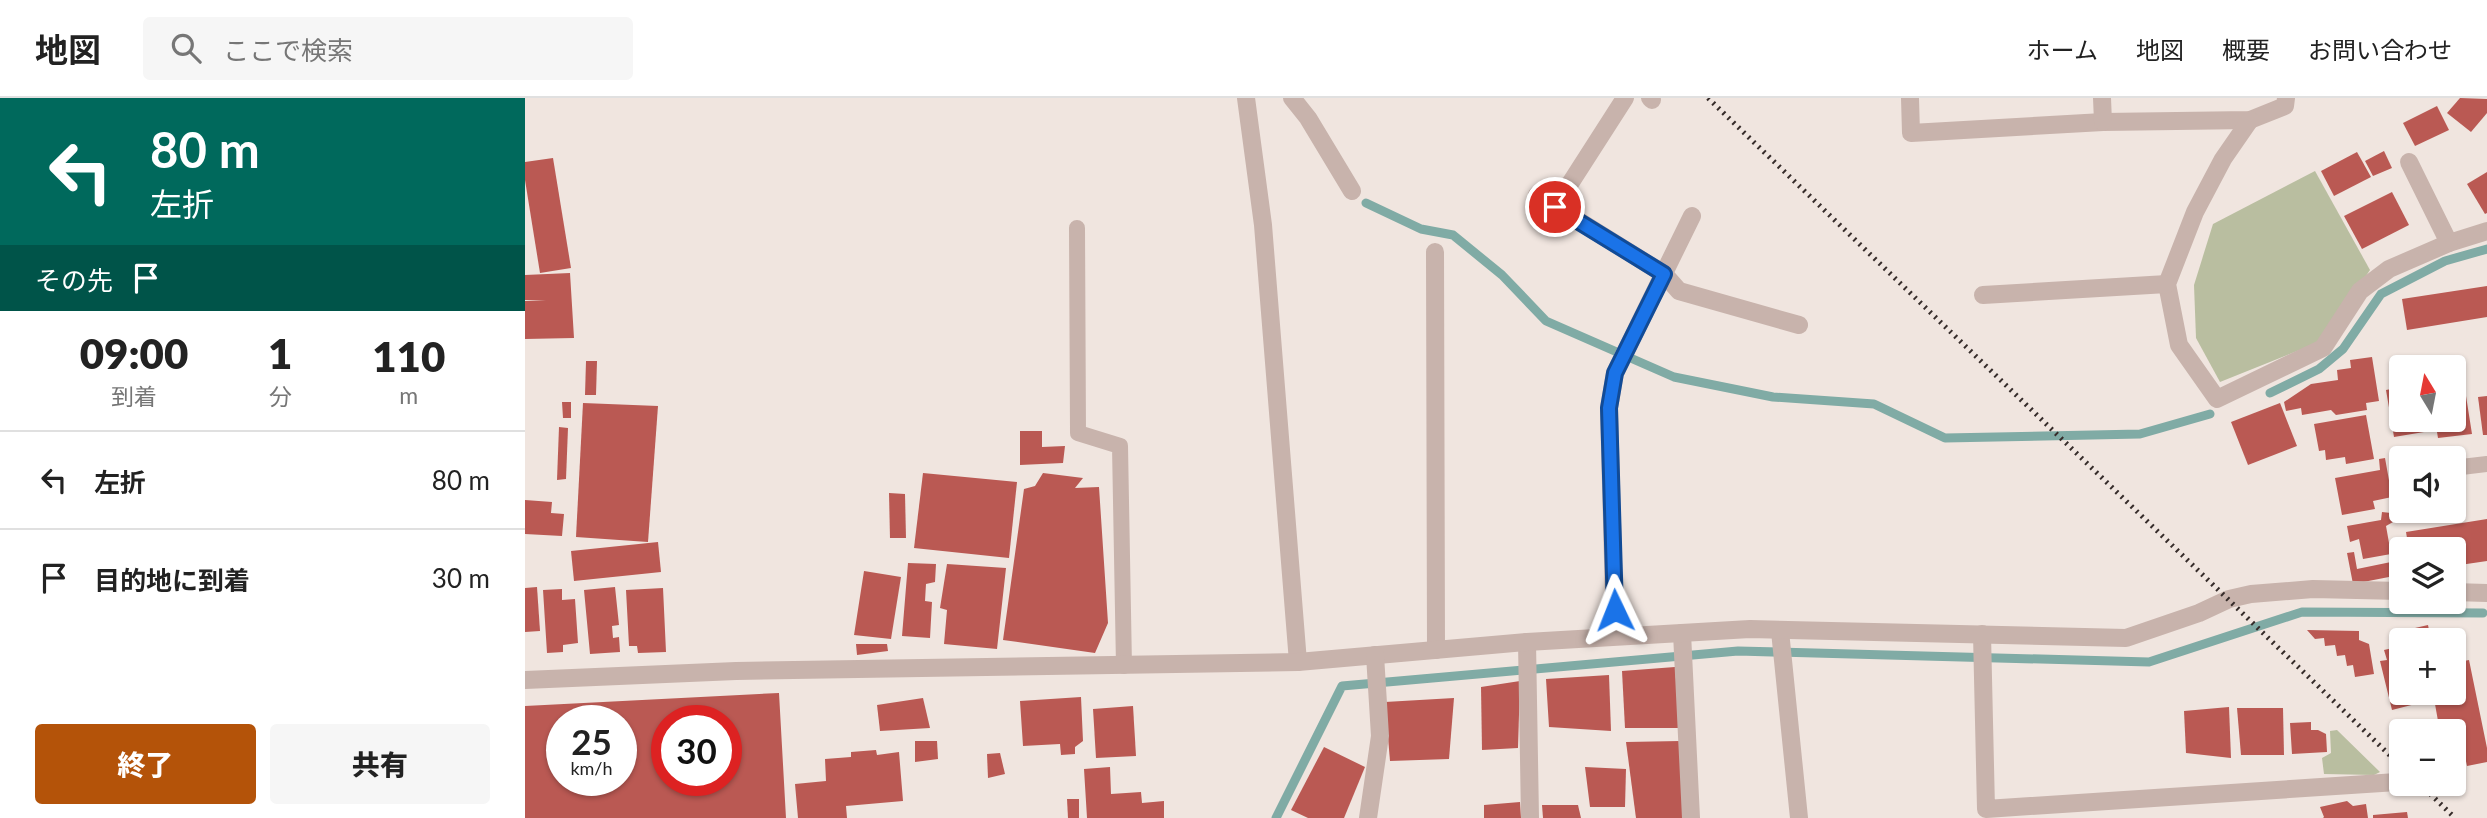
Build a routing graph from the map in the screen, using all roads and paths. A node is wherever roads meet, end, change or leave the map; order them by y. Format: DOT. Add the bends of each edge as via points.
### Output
graph roads {
  1 [pos="1246,98"];
  2 [pos="1292,98"];
  3 [pos="1625,98"];
  4 [pos="1910,98"];
  5 [pos="2102,98"];
  6 [pos="2286,98"];
  7 [pos="2250,120"];
  8 [pos="2103,122"];
  9 [pos="2409,162"];
  10 [pos="1352,191"];
  11 [pos="1538,195"];
  12 [pos="1555,207"];
  13 [pos="1692,216"];
  14 [pos="1077,228"];
  15 [pos="2487,231"];
  16 [pos="2449,243"];
  17 [pos="1435,252"];
  18 [pos="1664,274"];
  19 [pos="2167,284"];
  20 [pos="1983,295"];
  21 [pos="1799,325"];
  22 [pos="2487,464"];
  23 [pos="2466,466"];
  24 [pos="2389,591"];
  25 [pos="2466,592"];
  26 [pos="2487,593"];
  27 [pos="1780,631"];
  28 [pos="1682,633"];
  29 [pos="1982,634"];
  30 [pos="1615,636"];
  31 [pos="1527,642"];
  32 [pos="1436,650"];
  33 [pos="1375,659"];
  34 [pos="1299,662"];
  35 [pos="1124,666"];
  36 [pos="525,680"];
  37 [pos="2389,783"];
  38 [pos="1368,818"];
  39 [pos="1530,818"];
  40 [pos="1691,818"];
  41 [pos="1799,818"];
  1 -- 34 [label="street" via="1263,225"];
  2 -- 10 [label="street"];
  3 -- 12 [label="street"];
  4 -- 8 [label="street" via="1911,133"];
  5 -- 8 [label="street"];
  6 -- 7 [label="street" via="2285,106"];
  7 -- 8 [label="street"];
  7 -- 19 [label="street" via="2195,212"];
  9 -- 16 [label="street"];
  11 -- 12 [label="street"];
  12 -- 18 [label="street"];
  13 -- 18 [label="street"];
  14 -- 35 [label="lane" via="1078,433 1120,446"];
  15 -- 16 [label="street"];
  16 -- 19 [label="street" via="2389,269 2360,291 2323,348 2217,399 2179,345"];
  17 -- 32 [label="street"];
  18 -- 21 [label="street" via="1679,291"];
  18 -- 30 [label="street" via="1615,373 1609,408"];
  19 -- 20 [label="street"];
  22 -- 23 [label="lane"];
  24 -- 29 [label="street" via="2313,589 2251,594 2126,638"];
  25 -- 26 [label="street"];
  27 -- 28 [label="street"];
  27 -- 29 [label="street"];
  27 -- 41 [label="street"];
  28 -- 30 [label="street"];
  28 -- 40 [label="street"];
  29 -- 37 [label="street" via="1986,809"];
  30 -- 31 [label="street"];
  31 -- 32 [label="street"];
  31 -- 39 [label="street"];
  32 -- 33 [label="street"];
  33 -- 34 [label="street"];
  33 -- 38 [label="street" via="1380,736"];
  34 -- 35 [label="street"];
  35 -- 36 [label="street" via="736,671"];
}
